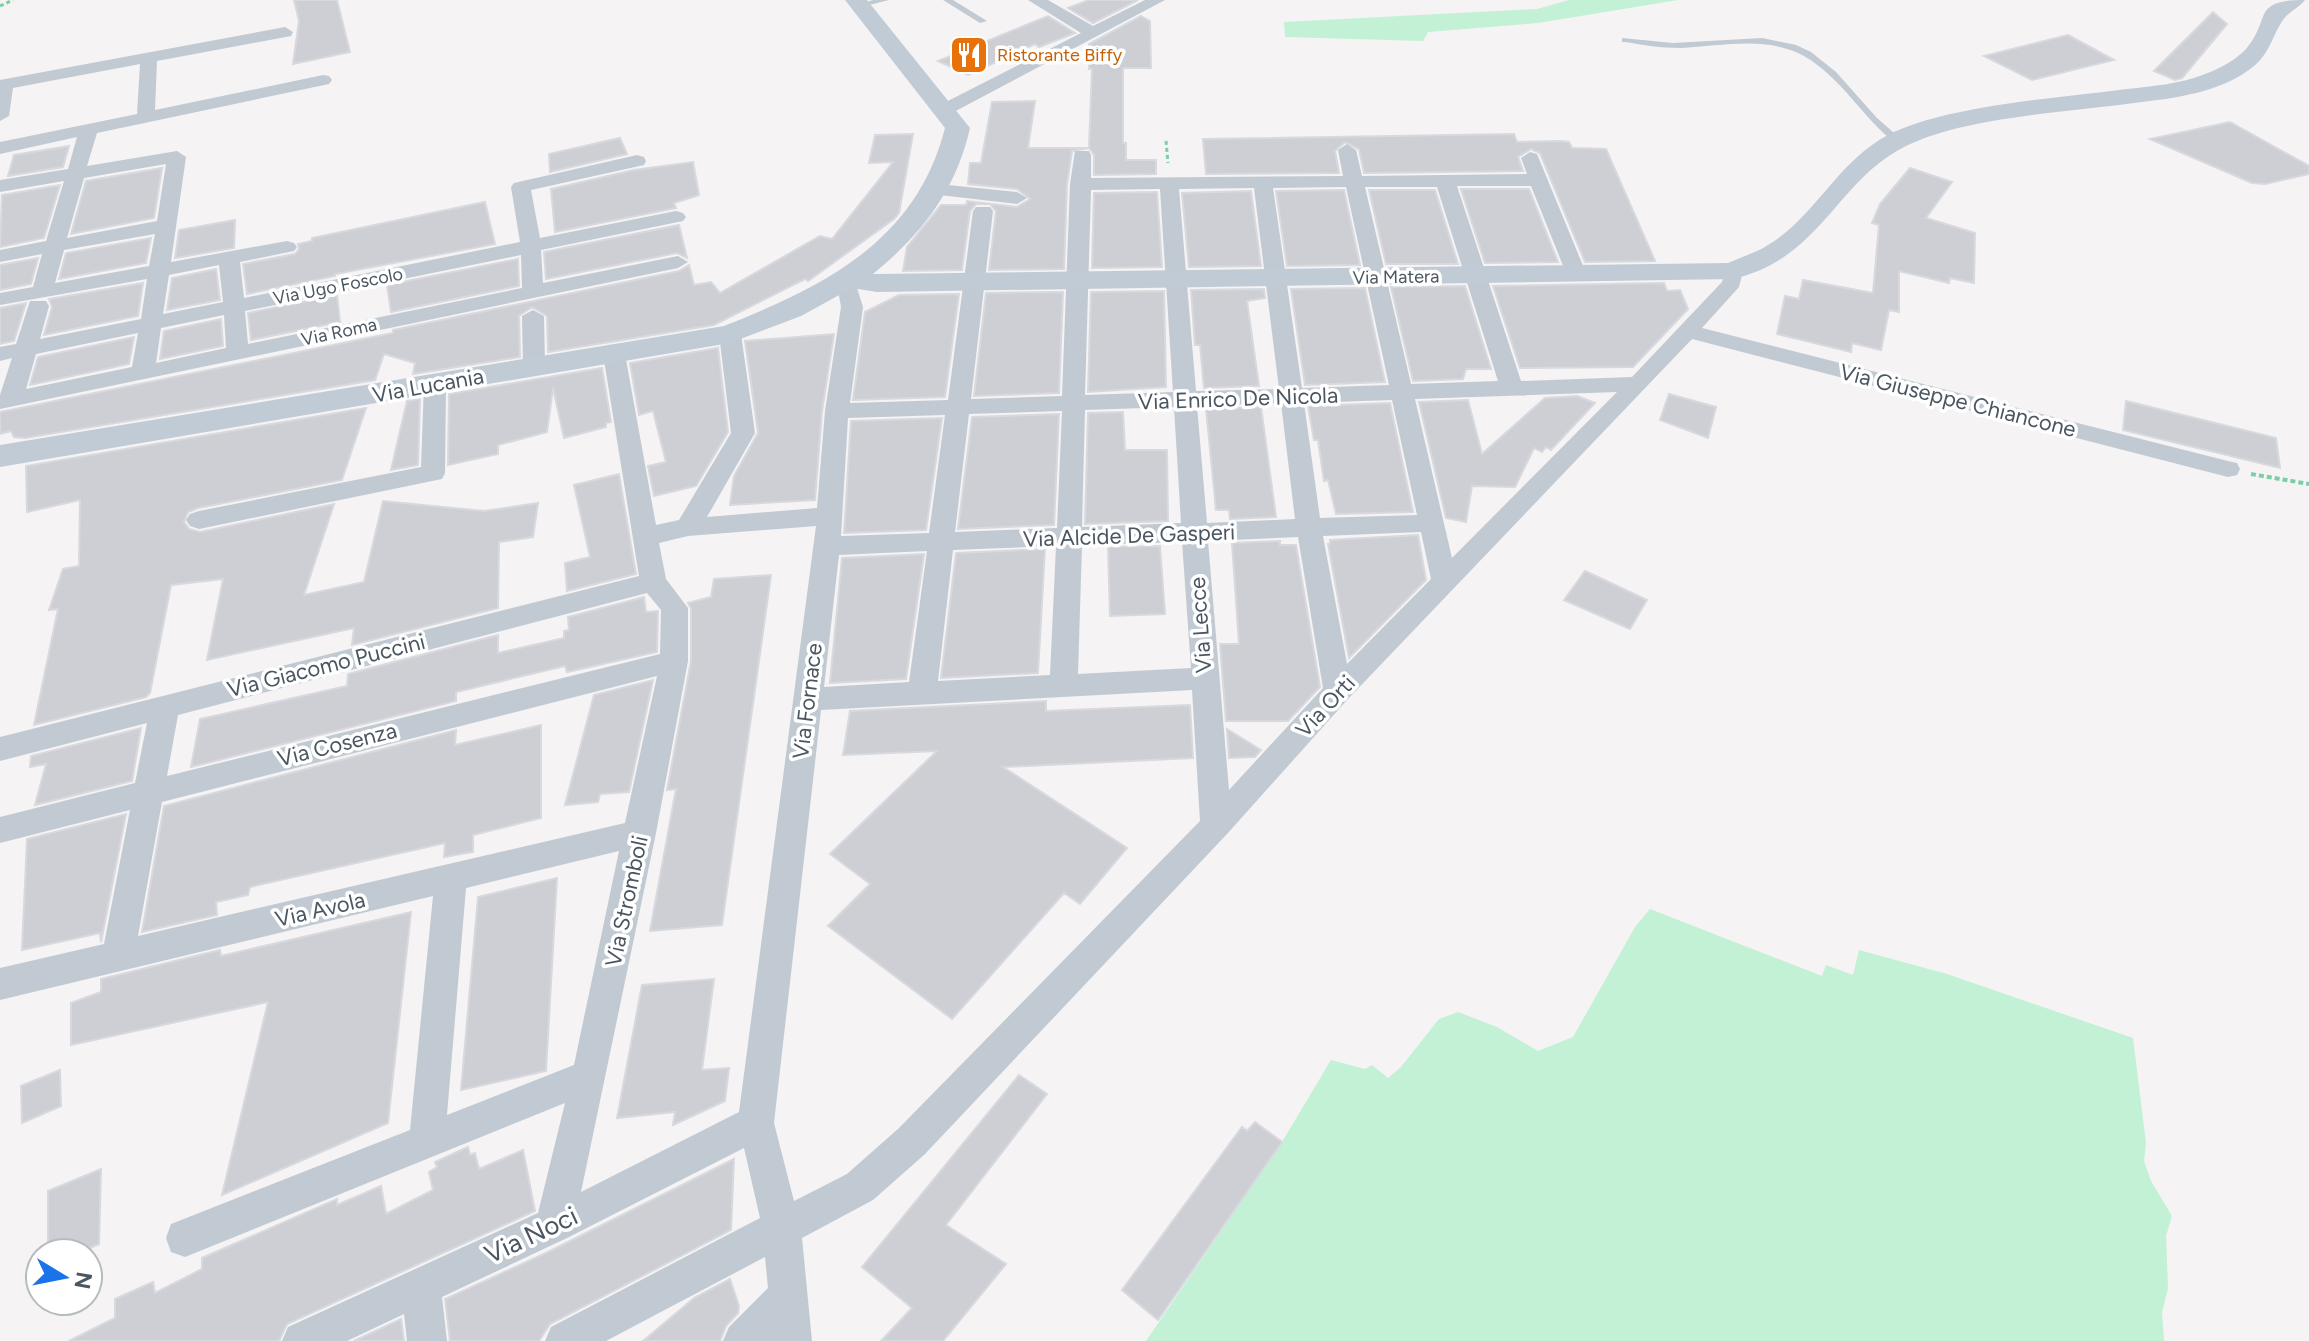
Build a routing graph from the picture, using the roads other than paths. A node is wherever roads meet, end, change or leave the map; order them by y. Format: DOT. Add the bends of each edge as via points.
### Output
graph roads {
  1 [pos="947,0"];
  2 [pos="1036,0"];
  3 [pos="1157,0"];
  4 [pos="2294,0"];
  5 [pos="867,2"];
  6 [pos="983,21"];
  7 [pos="285,32"];
  8 [pos="1093,33"];
  9 [pos="1625,40"];
  10 [pos="149,57"];
  11 [pos="323,80"];
  12 [pos="944,110"];
  13 [pos="0,116"];
  14 [pos="146,118"];
  15 [pos="88,131"];
  16 [pos="1897,140"];
  17 [pos="0,148"];
  18 [pos="1347,150"];
  19 [pos="1082,155"];
  20 [pos="1530,158"];
  21 [pos="637,161"];
  22 [pos="74,174"];
  23 [pos="1445,180"];
  24 [pos="1539,180"];
  25 [pos="1354,181"];
  26 [pos="1263,182"];
  27 [pos="1169,183"];
  28 [pos="1080,184"];
  29 [pos="0,186"];
  30 [pos="938,190"];
  31 [pos="1017,198"];
  32 [pos="983,211"];
  33 [pos="676,217"];
  34 [pos="164,226"];
  35 [pos="55,245"];
  36 [pos="287,247"];
  37 [pos="531,247"];
  38 [pos="0,256"];
  39 [pos="229,257"];
  40 [pos="678,262"];
  41 [pos="157,270"];
  42 [pos="1733,271"];
  43 [pos="1576,273"];
  44 [pos="1476,276"];
  45 [pos="1376,278"];
  46 [pos="846,279"];
  47 [pos="1276,279"];
  48 [pos="1174,281"];
  49 [pos="1077,282"];
  50 [pos="972,283"];
  51 [pos="533,292"];
  52 [pos="40,298"];
  53 [pos="0,299"];
  54 [pos="234,307"];
  55 [pos="533,316"];
  56 [pos="150,324"];
  57 [pos="1687,331"];
  58 [pos="730,334"];
  59 [pos="26,349"];
  60 [pos="238,353"];
  61 [pos="0,354"];
  62 [pos="614,354"];
  63 [pos="534,367"];
  64 [pos="143,372"];
  65 [pos="435,384"];
  66 [pos="1638,384"];
  67 [pos="1512,388"];
  68 [pos="1401,392"];
  69 [pos="1294,396"];
  70 [pos="1183,400"];
  71 [pos="6,401"];
  72 [pos="1073,403"];
  73 [pos="957,407"];
  74 [pos="837,411"];
  75 [pos="0,456"];
  76 [pos="2228,469"];
  77 [pos="829,516"];
  78 [pos="199,520"];
  79 [pos="1431,523"];
  80 [pos="688,527"];
  81 [pos="1309,528"];
  82 [pos="1193,532"];
  83 [pos="645,537"];
  84 [pos="1068,537"];
  85 [pos="940,542"];
  86 [pos="827,546"];
  87 [pos="653,582"];
  88 [pos="1445,583"];
  89 [pos="674,661"];
  90 [pos="1204,678"];
  91 [pos="1064,687"];
  92 [pos="1338,691"];
  93 [pos="922,693"];
  94 [pos="807,699"];
  95 [pos="165,706"];
  96 [pos="0,749"];
  97 [pos="150,790"];
  98 [pos="1216,825"];
  99 [pos="0,830"];
  100 [pos="641,833"];
  101 [pos="451,878"];
  102 [pos="118,956"];
  103 [pos="0,984"];
  104 [pos="589,1076"];
  105 [pos="756,1123"];
  106 [pos="427,1141"];
  107 [pos="554,1225"];
  108 [pos="782,1229"];
  109 [pos="185,1238"];
  110 [pos="421,1287"];
  111 [pos="788,1296"];
  112 [pos="302,1341"];
  113 [pos="427,1341"];
  114 [pos="565,1341"];
  115 [pos="743,1341"];
  116 [pos="792,1341"];
  1 -- 6 [label="lane"];
  2 -- 8 [label="street"];
  3 -- 8 [label="street"];
  4 -- 16 [label="street, Via Matera" via="2274,15 2258,50 2215,79 2179,90 1939,125"];
  5 -- 12 [label="street"];
  7 -- 10 [label="street"];
  8 -- 12 [label="street"];
  9 -- 16 [label="lane" via="1790,45 1841,80 1879,128"];
  10 -- 13 [label="street" via="5,84"];
  10 -- 14 [label="street"];
  11 -- 14 [label="street"];
  12 -- 30 [label="street, Via Lucania" via="958,128"];
  14 -- 15 [label="street"];
  15 -- 17 [label="street"];
  15 -- 22 [label="street"];
  16 -- 42 [label="street, Via Matera" via="1855,170 1778,251"];
  18 -- 25 [label="street"];
  19 -- 28 [label="street"];
  20 -- 24 [label="street"];
  21 -- 37 [label="street" via="521,187"];
  22 -- 29 [label="street"];
  22 -- 34 [label="street" via="177,157"];
  22 -- 35 [label="street"];
  23 -- 24 [label="street"];
  23 -- 25 [label="street"];
  23 -- 44 [label="street"];
  24 -- 43 [label="street"];
  25 -- 26 [label="street"];
  25 -- 45 [label="street"];
  26 -- 27 [label="street"];
  26 -- 47 [label="street"];
  27 -- 28 [label="street"];
  27 -- 48 [label="street, Via Lecce"];
  28 -- 49 [label="street"];
  30 -- 31 [label="street"];
  30 -- 46 [label="street, Via Lucania" via="911,225"];
  32 -- 50 [label="street"];
  33 -- 37 [label="street, Via Ugo Foscolo"];
  34 -- 35 [label="street"];
  34 -- 41 [label="street"];
  35 -- 38 [label="street"];
  35 -- 52 [label="street"];
  36 -- 39 [label="street"];
  37 -- 51 [label="street"];
  37 -- 54 [label="street, Via Ugo Foscolo"];
  39 -- 41 [label="street"];
  39 -- 54 [label="street"];
  40 -- 51 [label="street, Via Roma"];
  41 -- 52 [label="street"];
  41 -- 56 [label="street"];
  42 -- 43 [label="street, Via Matera"];
  42 -- 57 [label="street, Via Orti" via="1732,283"];
  43 -- 44 [label="street, Via Matera"];
  44 -- 45 [label="street, Via Matera"];
  44 -- 67 [label="street"];
  45 -- 47 [label="street, Via Matera"];
  45 -- 68 [label="street"];
  46 -- 50 [label="street, Via Matera"];
  46 -- 58 [label="street, Via Lucania" via="810,301"];
  46 -- 74 [label="street, Via Fornace" via="852,307"];
  47 -- 48 [label="street, Via Matera"];
  47 -- 69 [label="street"];
  48 -- 49 [label="street, Via Matera"];
  48 -- 70 [label="street, Via Lecce"];
  49 -- 50 [label="street, Via Matera"];
  49 -- 72 [label="street"];
  50 -- 73 [label="street"];
  51 -- 60 [label="street, Via Roma"];
  52 -- 53 [label="street"];
  52 -- 59 [label="street"];
  54 -- 56 [label="street, Via Ugo Foscolo"];
  54 -- 60 [label="street"];
  55 -- 63 [label="street"];
  56 -- 59 [label="street, Via Ugo Foscolo"];
  56 -- 64 [label="street"];
  57 -- 66 [label="street, Via Orti"];
  57 -- 76 [label="street, Via Giuseppe Chiancone"];
  58 -- 62 [label="street, Via Lucania"];
  58 -- 80 [label="street" via="743,433"];
  59 -- 61 [label="street, Via Ugo Foscolo"];
  59 -- 71 [label="street"];
  60 -- 64 [label="street, Via Roma"];
  62 -- 63 [label="street, Via Lucania"];
  62 -- 83 [label="street"];
  63 -- 65 [label="street, Via Lucania"];
  64 -- 71 [label="street, Via Roma"];
  65 -- 75 [label="street, Via Lucania"];
  65 -- 78 [label="street" via="433,473"];
  66 -- 67 [label="street, Via Enrico De Nicola"];
  66 -- 88 [label="street, Via Orti"];
  67 -- 68 [label="street, Via Enrico De Nicola"];
  68 -- 69 [label="street, Via Enrico De Nicola"];
  68 -- 79 [label="street"];
  69 -- 70 [label="street, Via Enrico De Nicola"];
  69 -- 81 [label="street"];
  70 -- 72 [label="street, Via Enrico De Nicola"];
  70 -- 82 [label="street, Via Lecce"];
  72 -- 73 [label="street, Via Enrico De Nicola"];
  72 -- 84 [label="street"];
  73 -- 74 [label="street, Via Enrico De Nicola"];
  73 -- 85 [label="street"];
  74 -- 77 [label="street, Via Fornace"];
  77 -- 80 [label="street"];
  77 -- 86 [label="street, Via Fornace"];
  79 -- 81 [label="street, Via Alcide De Gasperi"];
  79 -- 88 [label="street"];
  80 -- 83 [label="street"];
  81 -- 82 [label="street, Via Alcide De Gasperi"];
  81 -- 92 [label="street"];
  82 -- 84 [label="street, Via Alcide De Gasperi"];
  82 -- 90 [label="street, Via Lecce"];
  83 -- 87 [label="street"];
  84 -- 85 [label="street, Via Alcide De Gasperi"];
  84 -- 91 [label="street"];
  85 -- 86 [label="street, Via Alcide De Gasperi"];
  85 -- 93 [label="street"];
  86 -- 94 [label="street, Via Fornace"];
  87 -- 89 [label="street, Via Stromboli" via="675,608"];
  87 -- 95 [label="street, Via Giacomo Puccini"];
  88 -- 92 [label="street, Via Orti"];
  89 -- 97 [label="street, Via Cosenza"];
  89 -- 100 [label="street, Via Stromboli"];
  90 -- 91 [label="street"];
  90 -- 98 [label="street, Via Lecce"];
  91 -- 93 [label="street"];
  92 -- 98 [label="street, Via Orti"];
  93 -- 94 [label="street"];
  94 -- 105 [label="street, Via Fornace"];
  95 -- 96 [label="street, Via Giacomo Puccini"];
  95 -- 97 [label="street"];
  97 -- 99 [label="street, Via Cosenza"];
  97 -- 102 [label="street"];
  98 -- 108 [label="street, Via Orti" via="912,1141 860,1187"];
  100 -- 101 [label="street, Via Avola"];
  100 -- 104 [label="street, Via Stromboli"];
  101 -- 102 [label="street, Via Avola"];
  101 -- 106 [label="street"];
  102 -- 103 [label="street, Via Avola"];
  104 -- 106 [label="street"];
  104 -- 107 [label="street, Via Stromboli"];
  105 -- 107 [label="street, Via Noci"];
  105 -- 108 [label="street"];
  106 -- 109 [label="street"];
  107 -- 110 [label="street, Via Noci"];
  108 -- 111 [label="street"];
  108 -- 114 [label="street, Via Orti"];
  110 -- 112 [label="street, Via Noci"];
  110 -- 113 [label="street"];
  111 -- 115 [label="street"];
  111 -- 116 [label="street"];
}
